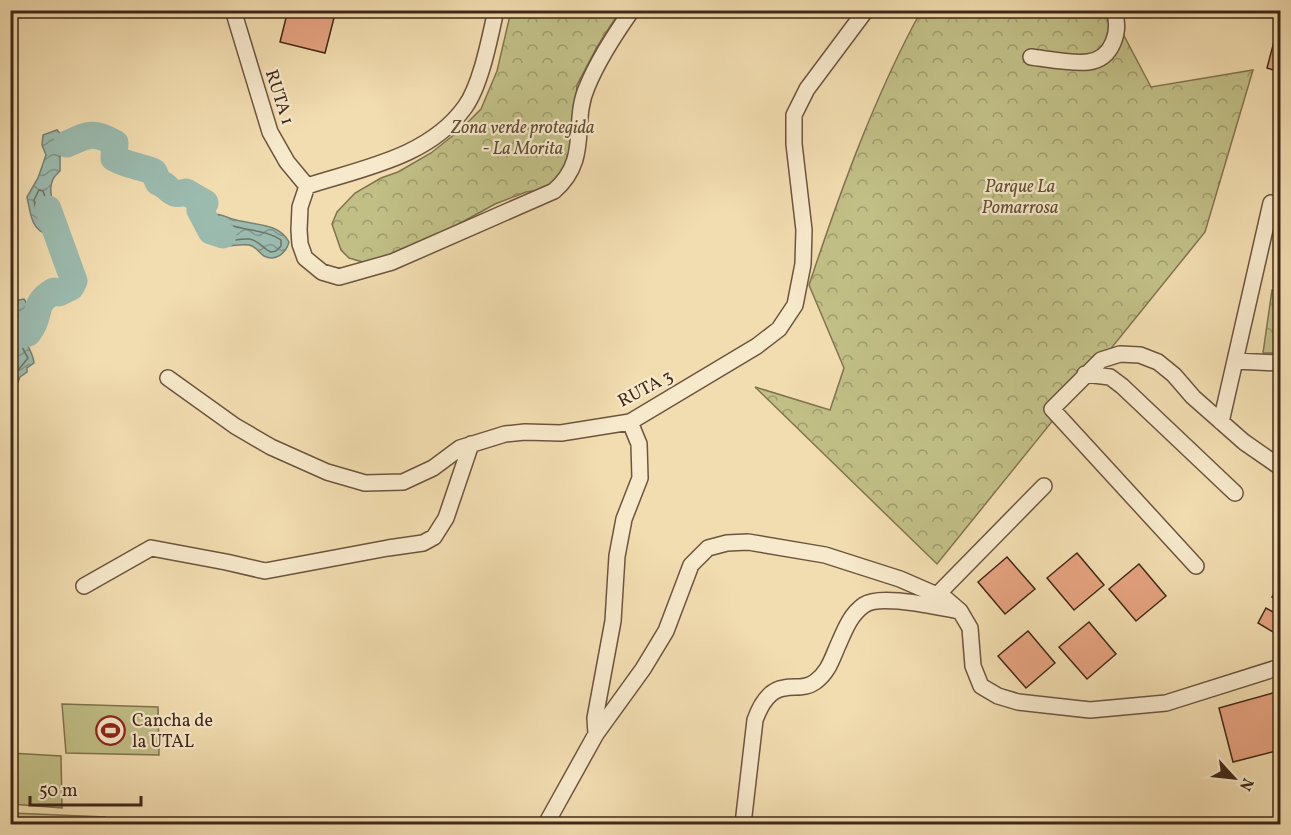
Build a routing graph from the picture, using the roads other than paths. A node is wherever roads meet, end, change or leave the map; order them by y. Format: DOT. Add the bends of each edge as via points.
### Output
graph roads {
  1 [pos="233,10"];
  2 [pos="496,10"];
  3 [pos="632,10"];
  4 [pos="866,10"];
  5 [pos="1114,10"];
  6 [pos="1031,57"];
  7 [pos="307,186"];
  8 [pos="1271,203"];
  9 [pos="1273,224"];
  10 [pos="1235,361"];
  11 [pos="1281,363"];
  12 [pos="1085,374"];
  13 [pos="168,378"];
  14 [pos="630,422"];
  15 [pos="1221,422"];
  16 [pos="471,444"];
  17 [pos="1281,467"];
  18 [pos="1044,486"];
  19 [pos="1235,493"];
  20 [pos="1196,566"];
  21 [pos="84,586"];
  22 [pos="937,595"];
  23 [pos="960,611"];
  24 [pos="1281,667"];
  25 [pos="596,734"];
  26 [pos="546,825"];
  27 [pos="743,825"];
  1 -- 7 [label="street, RUTA 1" via="270,132 286,162"];
  2 -- 7 [label="street" via="483,67 466,106 440,135 404,155"];
  3 -- 7 [label="street" via="586,88 579,145 571,171 554,191 392,262 339,277 322,272 302,251 299,219"];
  4 -- 14 [label="street, RUTA 3" via="807,89 794,115 804,230 803,264 795,305 779,329 757,346"];
  5 -- 6 [label="street" via="1117,36 1101,56 1089,62"];
  8 -- 9 [label="street"];
  9 -- 10 [label="street"];
  10 -- 11 [label="street"];
  10 -- 15 [label="street"];
  12 -- 15 [label="street" via="1101,360 1120,354 1140,355 1158,362 1174,375"];
  12 -- 19 [label="street" via="1110,377 1122,386"];
  12 -- 20 [label="street" via="1052,409"];
  13 -- 16 [label="street, RUTA 3" via="271,447 327,472 365,483 403,482"];
  14 -- 16 [label="street, RUTA 3" via="561,433 505,434"];
  14 -- 25 [label="street" via="639,444 640,478 624,519 617,556 613,621 595,718"];
  15 -- 17 [label="street"];
  16 -- 21 [label="street" via="446,518 434,537 423,543 265,572 151,548"];
  18 -- 22 [label="street"];
  22 -- 23 [label="street"];
  22 -- 25 [label="street" via="825,555 748,542 708,548 691,565 666,631"];
  23 -- 24 [label="street" via="970,628 973,666 981,686 1018,702 1090,710 1166,703"];
  23 -- 27 [label="street" via="884,600 866,603 846,626 827,672 808,687 773,692 760,706 755,720"];
  25 -- 26 [label="street"];
}
